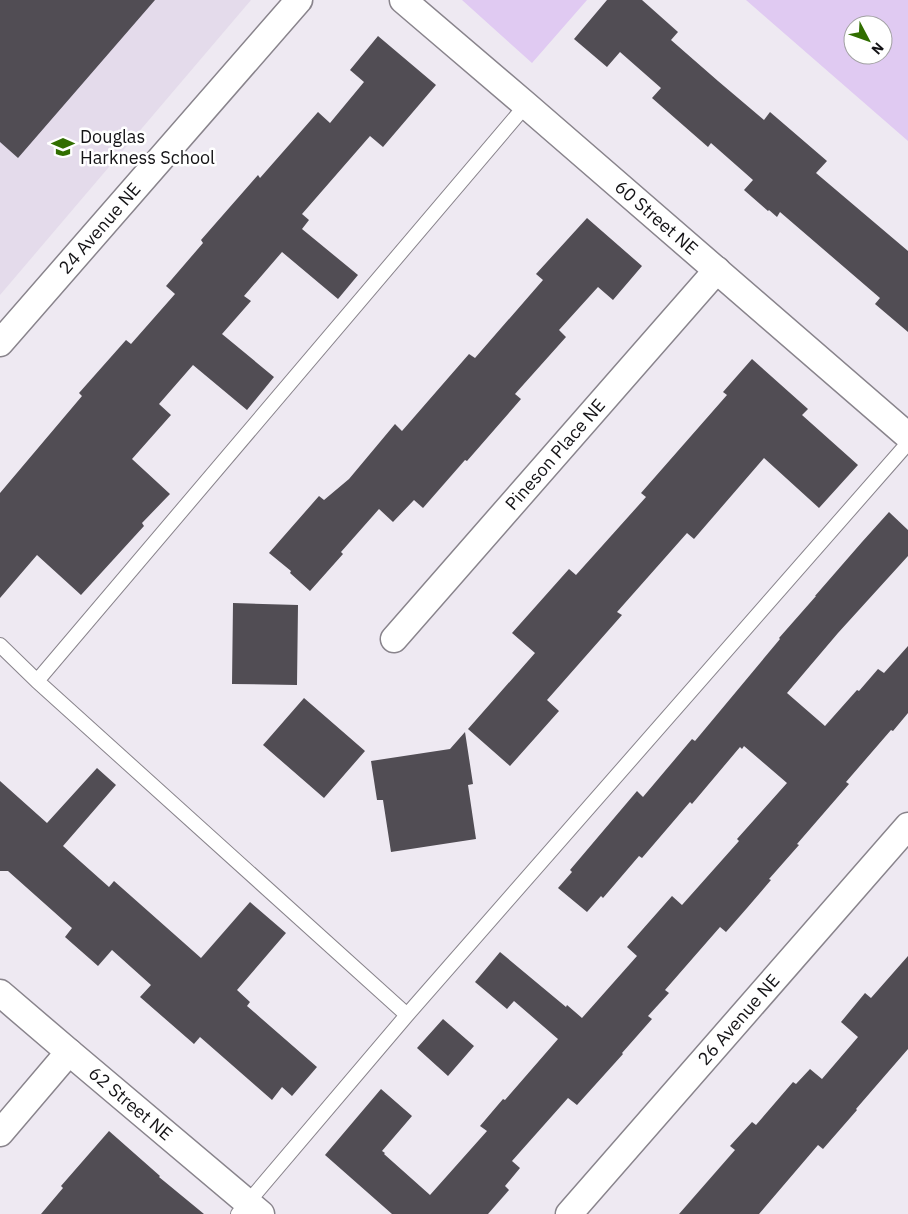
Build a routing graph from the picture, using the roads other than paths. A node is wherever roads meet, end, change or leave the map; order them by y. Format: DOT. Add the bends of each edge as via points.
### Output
graph roads {
  1 [pos="299,0"];
  2 [pos="404,0"];
  3 [pos="526,105"];
  4 [pos="717,270"];
  5 [pos="0,343"];
  6 [pos="908,436"];
  7 [pos="908,443"];
  8 [pos="394,639"];
  9 [pos="0,645"];
  10 [pos="37,681"];
  11 [pos="908,826"];
  12 [pos="0,993"];
  13 [pos="407,1015"];
  14 [pos="69,1052"];
  15 [pos="0,1133"];
  16 [pos="249,1210"];
  17 [pos="568,1214"];
  1 -- 5 [label="street, 24 Avenue NE"];
  2 -- 3 [label="street, 60 Street NE"];
  3 -- 4 [label="street, 60 Street NE"];
  3 -- 10 [label="lane"];
  4 -- 6 [label="street, 60 Street NE"];
  4 -- 8 [label="street, Pineson Place NE"];
  7 -- 13 [label="lane"];
  9 -- 10 [label="lane"];
  10 -- 13 [label="lane"];
  11 -- 17 [label="street, 26 Avenue NE"];
  12 -- 14 [label="street, 62 Street NE"];
  13 -- 16 [label="lane"];
  14 -- 15 [label="street"];
  14 -- 16 [label="street, 62 Street NE"];
}
